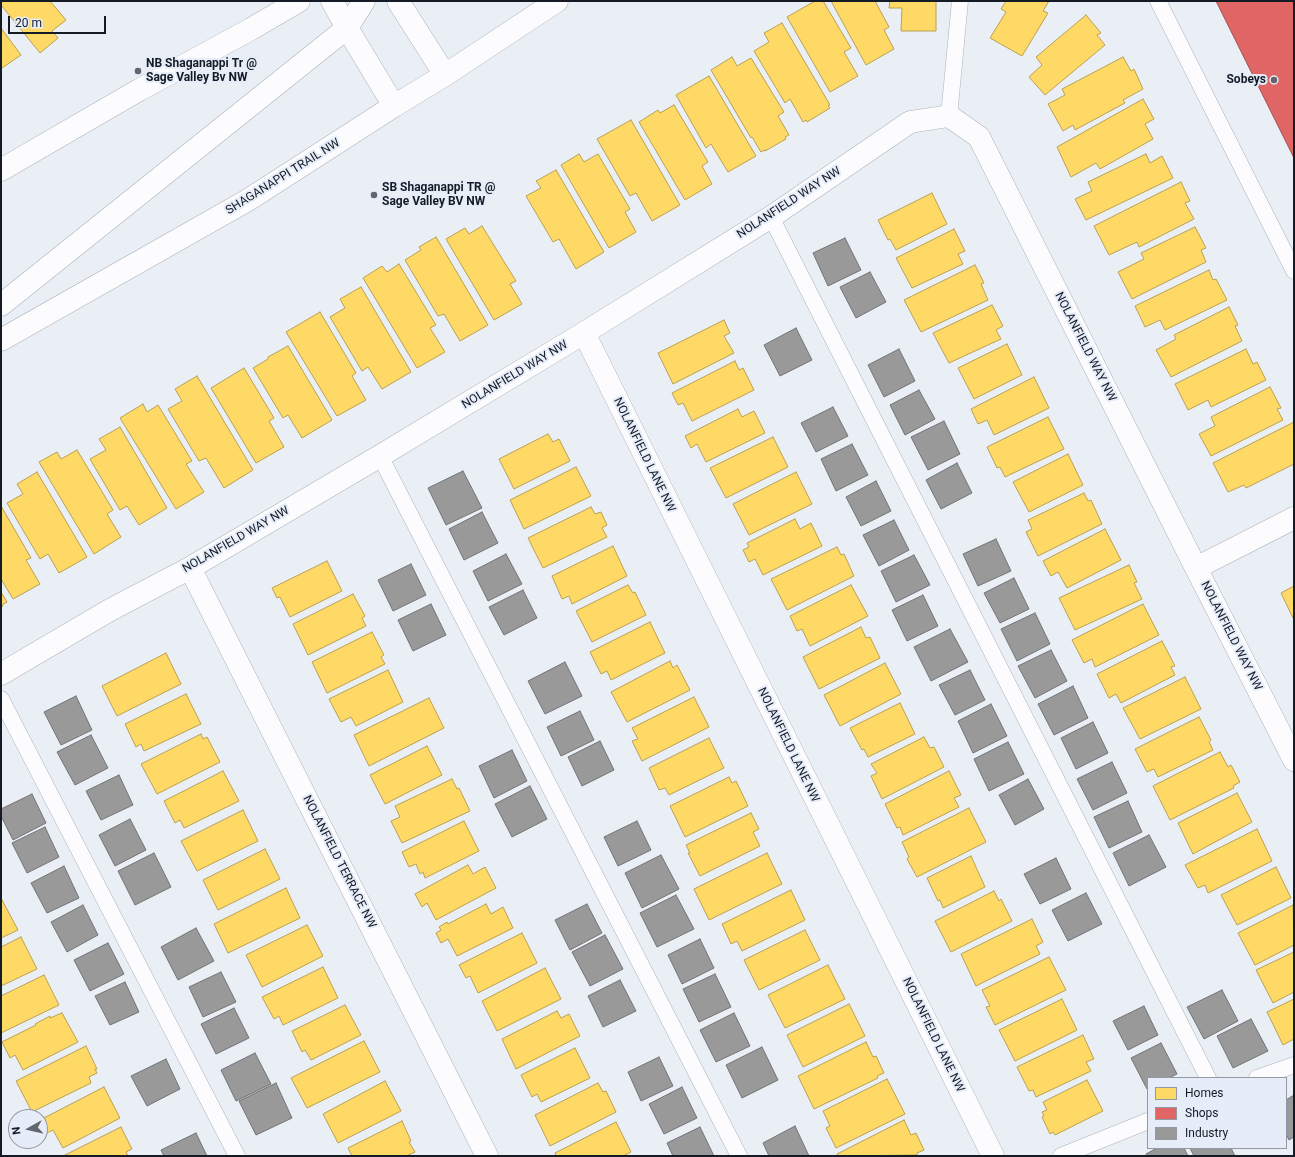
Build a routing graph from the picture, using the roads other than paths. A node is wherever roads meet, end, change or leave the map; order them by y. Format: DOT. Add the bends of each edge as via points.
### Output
graph roads {
  1 [pos="299,1"];
  2 [pos="332,1"];
  3 [pos="364,1"];
  4 [pos="398,1"];
  5 [pos="557,1"];
  6 [pos="960,1"];
  7 [pos="1158,1"];
  8 [pos="347,28"];
  9 [pos="445,75"];
  10 [pos="394,106"];
  11 [pos="949,116"];
  12 [pos="1,170"];
  13 [pos="771,216"];
  14 [pos="1294,271"];
  15 [pos="1,305"];
  16 [pos="584,334"];
  17 [pos="1,340"];
  18 [pos="380,456"];
  19 [pos="1294,518"];
  20 [pos="190,568"];
  21 [pos="1196,568"];
  22 [pos="1,674"];
  23 [pos="1,699"];
  24 [pos="1294,760"];
  25 [pos="1294,1065"];
  26 [pos="1207,1077"];
  27 [pos="1260,1077"];
  28 [pos="1147,1121"];
  29 [pos="237,1156"];
  30 [pos="487,1156"];
  31 [pos="739,1156"];
  32 [pos="993,1156"];
  33 [pos="1061,1156"];
  1 -- 12 [label="street"];
  2 -- 8 [label="street"];
  3 -- 8 [label="street"];
  4 -- 9 [label="street"];
  5 -- 9 [label="street, SHAGANAPPI TRAIL NW"];
  6 -- 11 [label="lane"];
  7 -- 14 [label="lane"];
  8 -- 10 [label="street"];
  8 -- 15 [label="street"];
  9 -- 10 [label="street, SHAGANAPPI TRAIL NW"];
  10 -- 17 [label="street, SHAGANAPPI TRAIL NW" via="248,200"];
  11 -- 13 [label="street, NOLANFIELD WAY NW" via="910,122"];
  11 -- 21 [label="street, NOLANFIELD WAY NW" via="979,137"];
  13 -- 16 [label="street, NOLANFIELD WAY NW"];
  13 -- 26 [label="lane"];
  16 -- 18 [label="street, NOLANFIELD WAY NW"];
  16 -- 32 [label="street, NOLANFIELD LANE NW"];
  18 -- 20 [label="street, NOLANFIELD WAY NW"];
  18 -- 31 [label="lane"];
  19 -- 21 [label="street"];
  20 -- 22 [label="street, NOLANFIELD WAY NW" via="110,610"];
  20 -- 30 [label="street, NOLANFIELD TERRACE NW"];
  21 -- 24 [label="street, NOLANFIELD WAY NW"];
  23 -- 29 [label="lane"];
  25 -- 27 [label="lane"];
  28 -- 33 [label="lane"];
}
